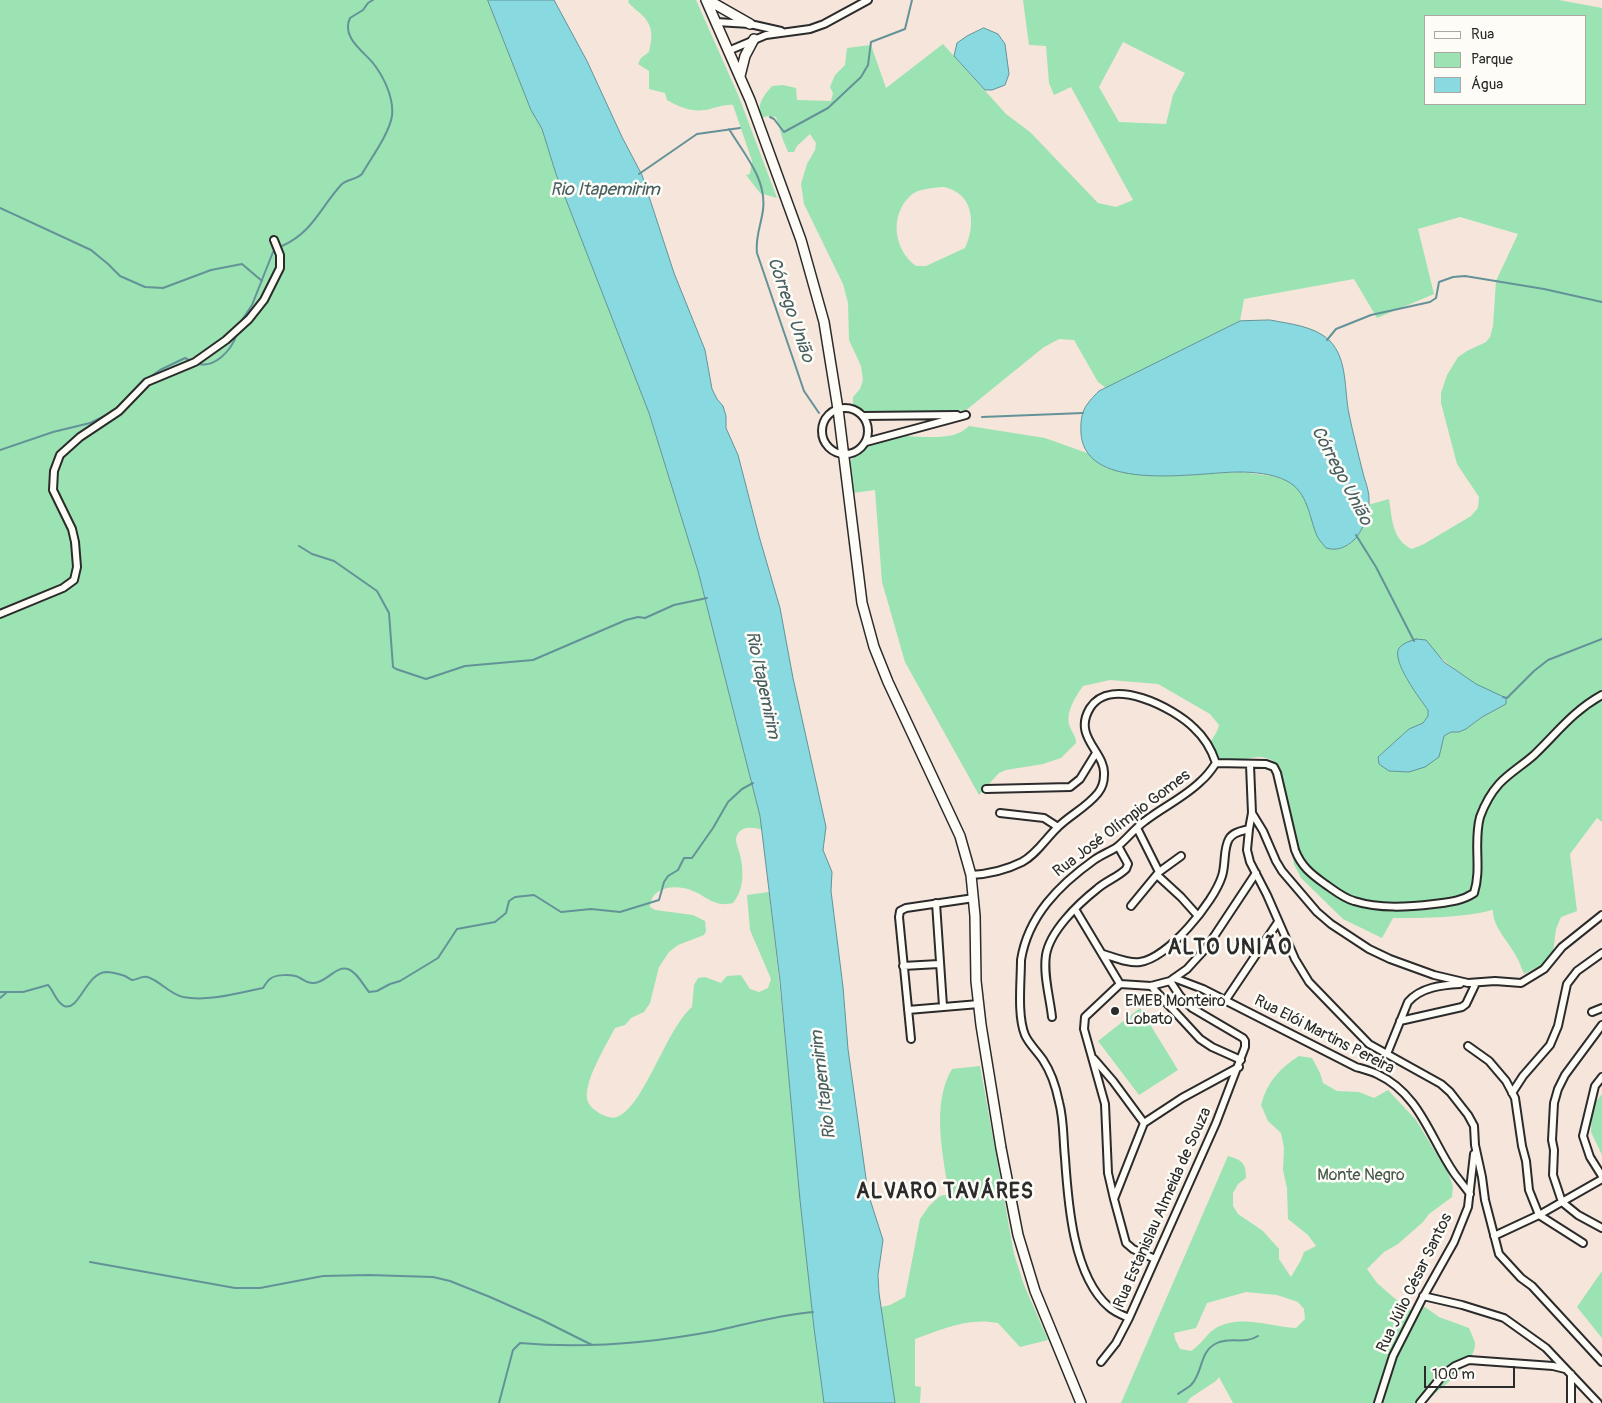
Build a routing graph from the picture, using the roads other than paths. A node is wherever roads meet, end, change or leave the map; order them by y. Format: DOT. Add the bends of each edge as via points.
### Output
graph roads {
  1 [pos="707,0"];
  2 [pos="868,0"];
  3 [pos="716,22"];
  4 [pos="750,24"];
  5 [pos="786,32"];
  6 [pos="754,39"];
  7 [pos="728,51"];
  8 [pos="740,76"];
  9 [pos="274,240"];
  10 [pos="838,408"];
  11 [pos="863,416"];
  12 [pos="866,442"];
  13 [pos="843,455"];
  14 [pos="0,614"];
  15 [pos="1602,695"];
  16 [pos="1096,753"];
  17 [pos="1216,764"];
  18 [pos="1250,765"];
  19 [pos="986,789"];
  20 [pos="1000,813"];
  21 [pos="1252,813"];
  22 [pos="1058,827"];
  23 [pos="1137,828"];
  24 [pos="1249,829"];
  25 [pos="1118,846"];
  26 [pos="1181,856"];
  27 [pos="1256,873"];
  28 [pos="1158,874"];
  29 [pos="971,875"];
  30 [pos="974,898"];
  31 [pos="936,904"];
  32 [pos="1131,906"];
  33 [pos="1075,909"];
  34 [pos="1602,915"];
  35 [pos="1198,916"];
  36 [pos="1278,922"];
  37 [pos="1602,953"];
  38 [pos="1102,954"];
  39 [pos="939,964"];
  40 [pos="903,966"];
  41 [pos="1172,980"];
  42 [pos="1472,983"];
  43 [pos="1120,984"];
  44 [pos="1151,986"];
  45 [pos="1225,1001"];
  46 [pos="979,1004"];
  47 [pos="943,1006"];
  48 [pos="1602,1008"];
  49 [pos="908,1010"];
  50 [pos="1592,1012"];
  51 [pos="1052,1017"];
  52 [pos="1400,1021"];
  53 [pos="1602,1025"];
  54 [pos="911,1039"];
  55 [pos="1468,1046"];
  56 [pos="1387,1054"];
  57 [pos="1093,1058"];
  58 [pos="1240,1064"];
  59 [pos="1602,1077"];
  60 [pos="1512,1093"];
  61 [pos="1144,1123"];
  62 [pos="1475,1145"];
  63 [pos="1602,1177"];
  64 [pos="1470,1194"];
  65 [pos="1114,1199"];
  66 [pos="1562,1202"];
  67 [pos="1539,1215"];
  68 [pos="1602,1228"];
  69 [pos="1494,1236"];
  70 [pos="1583,1244"];
  71 [pos="1155,1258"];
  72 [pos="1423,1296"];
  73 [pos="1129,1318"];
  74 [pos="1101,1362"];
  75 [pos="1602,1362"];
  76 [pos="1570,1372"];
  77 [pos="1081,1403"];
  78 [pos="1378,1403"];
  79 [pos="1420,1403"];
  80 [pos="1571,1403"];
  81 [pos="1598,1403"];
  1 -- 3 [label="highway"];
  1 -- 4 [label="highway"];
  2 -- 5 [label="street" via="817,27"];
  3 -- 4 [label="street"];
  3 -- 7 [label="highway"];
  4 -- 5 [label="street"];
  5 -- 6 [label="street"];
  6 -- 7 [label="street"];
  6 -- 8 [label="highway"];
  7 -- 8 [label="highway"];
  8 -- 10 [label="highway" via="801,240 824,322"];
  9 -- 14 [label="street" via="280,255 280,268 264,300 249,319 195,362 147,382 119,411 80,436 60,455 54,471 53,490 72,529 77,557 76,575 63,588"];
  10 -- 11 [label="street" via="851,408"];
  10 -- 13 [label="highway"];
  10 -- 13 [label="street" via="827,416 821,427 823,440 831,450"];
  11 -- 12 [label="street" via="868,428"];
  11 -- 12 [label="street" via="966,415"];
  12 -- 13 [label="street" via="857,452"];
  13 -- 29 [label="highway" via="862,603 874,647 960,836"];
  15 -- 18 [label="street" via="1572,715 1492,794 1484,807 1476,839 1477,884 1474,893 1457,901 1400,907 1355,902 1344,897 1312,874 1299,860 1274,767"];
  16 -- 17 [label="street" via="1086,733 1089,710 1102,697 1124,695 1158,704 1184,718 1196,729"];
  16 -- 19 [label="street" via="1080,779 1070,787"];
  16 -- 22 [label="street" via="1104,769 1103,784"];
  17 -- 18 [label="street"];
  17 -- 23 [label="street, Rua José Olímpio Gomes" via="1200,782"];
  18 -- 21 [label="street"];
  20 -- 22 [label="street" via="1044,818"];
  21 -- 24 [label="street"];
  21 -- 42 [label="street" via="1282,871 1331,924 1390,959 1434,976"];
  22 -- 29 [label="street" via="1024,861 999,871"];
  23 -- 25 [label="street, Rua José Olímpio Gomes"];
  23 -- 28 [label="street"];
  24 -- 27 [label="street" via="1247,850"];
  24 -- 35 [label="street" via="1229,838 1219,885"];
  25 -- 33 [label="street" via="1128,864 1126,869 1100,886"];
  25 -- 73 [label="street, Rua José Olímpio Gomes" via="1064,885 1037,916 1023,950 1021,1015 1025,1034 1049,1071 1060,1103 1072,1229 1081,1261 1101,1300 1110,1309"];
  26 -- 28 [label="street"];
  27 -- 36 [label="street"];
  27 -- 41 [label="street" via="1203,953"];
  28 -- 32 [label="street"];
  28 -- 35 [label="street"];
  29 -- 30 [label="highway"];
  30 -- 31 [label="street"];
  30 -- 46 [label="highway"];
  31 -- 39 [label="street"];
  31 -- 40 [label="street" via="900,911"];
  33 -- 38 [label="street"];
  33 -- 51 [label="street" via="1054,934 1046,957"];
  34 -- 42 [label="street" via="1562,947 1544,968 1521,983"];
  35 -- 38 [label="street" via="1163,951 1146,960 1135,962"];
  36 -- 45 [label="street"];
  36 -- 56 [label="street" via="1309,982 1369,1044"];
  37 -- 60 [label="street" via="1577,971 1567,984 1558,1026 1550,1045"];
  38 -- 43 [label="street"];
  39 -- 40 [label="street"];
  39 -- 47 [label="street"];
  40 -- 49 [label="street"];
  41 -- 44 [label="street"];
  41 -- 45 [label="street, Rua Elói Martins Pereira"];
  41 -- 58 [label="street" via="1180,996 1192,1008 1245,1041"];
  42 -- 52 [label="street" via="1437,986 1411,998"];
  42 -- 52 [label="street" via="1466,1004 1462,1007"];
  43 -- 44 [label="street"];
  43 -- 57 [label="street" via="1083,1021"];
  44 -- 58 [label="street" via="1200,1039"];
  45 -- 64 [label="street, Rua Elói Martins Pereira" via="1356,1067 1378,1074 1394,1085 1428,1125 1453,1172"];
  46 -- 47 [label="street"];
  46 -- 77 [label="highway" via="1018,1235 1035,1291"];
  47 -- 49 [label="street"];
  48 -- 50 [label="street"];
  49 -- 54 [label="street"];
  52 -- 56 [label="street"];
  53 -- 66 [label="street" via="1565,1075 1554,1102 1553,1175"];
  55 -- 60 [label="street" via="1489,1061"];
  56 -- 62 [label="street" via="1430,1077 1450,1092 1474,1126"];
  57 -- 61 [label="street"];
  57 -- 65 [label="street" via="1105,1104 1108,1173"];
  58 -- 61 [label="street"];
  58 -- 71 [label="street, Rua Estanislau Almeida de Souza"];
  59 -- 63 [label="street" via="1594,1086 1583,1136"];
  60 -- 67 [label="street" via="1529,1190"];
  61 -- 65 [label="street"];
  62 -- 64 [label="street, Rua Júlio César Santos"];
  62 -- 69 [label="street"];
  63 -- 66 [label="street"];
  64 -- 72 [label="street, Rua Júlio César Santos" via="1454,1242"];
  65 -- 71 [label="street" via="1126,1243"];
  66 -- 67 [label="street"];
  66 -- 68 [label="street"];
  67 -- 69 [label="street"];
  67 -- 70 [label="street"];
  69 -- 75 [label="street" via="1499,1254"];
  71 -- 73 [label="street, Rua Estanislau Almeida de Souza"];
  72 -- 76 [label="street" via="1504,1318 1546,1348"];
  72 -- 78 [label="street, Rua Júlio César Santos" via="1393,1356"];
  73 -- 74 [label="street, Rua Estanislau Almeida de Souza"];
  76 -- 79 [label="street" via="1553,1366 1469,1360 1443,1375"];
  76 -- 80 [label="street"];
  76 -- 81 [label="street"];
}
